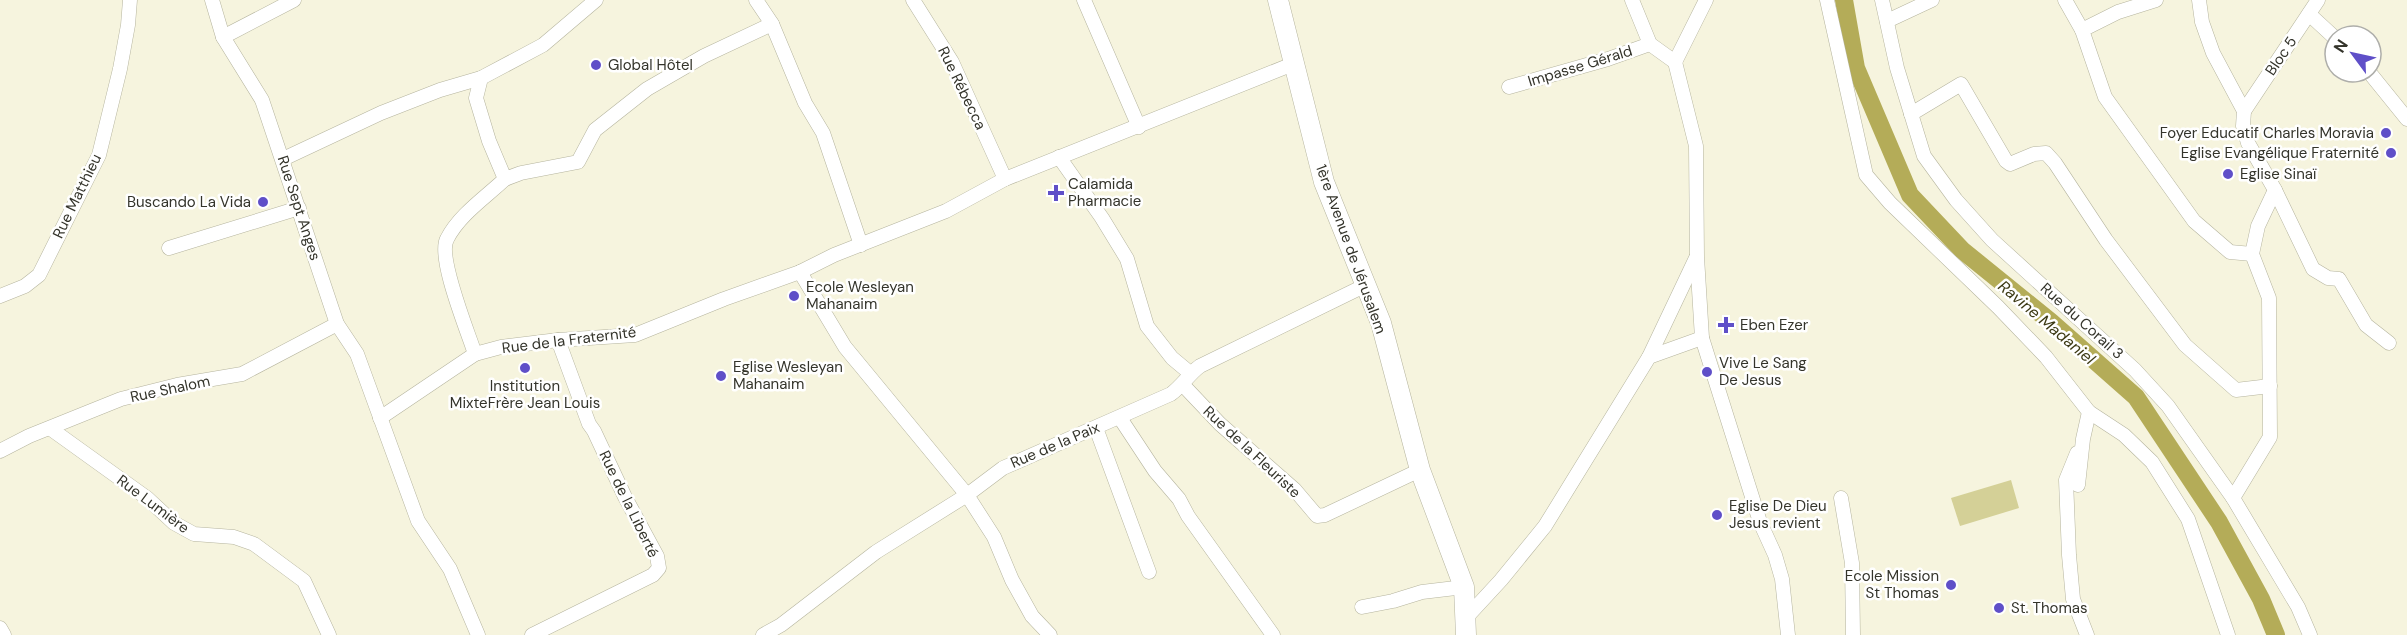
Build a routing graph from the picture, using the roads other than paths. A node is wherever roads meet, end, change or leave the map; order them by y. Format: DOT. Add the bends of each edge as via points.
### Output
graph roads {
  1 [pos="129,0"];
  2 [pos="212,0"];
  3 [pos="294,0"];
  4 [pos="596,0"];
  5 [pos="756,0"];
  6 [pos="913,0"];
  7 [pos="1084,0"];
  8 [pos="1278,0"];
  9 [pos="1632,0"];
  10 [pos="1706,0"];
  11 [pos="1827,0"];
  12 [pos="1882,0"];
  13 [pos="1932,0"];
  14 [pos="2065,0"];
  15 [pos="2156,0"];
  16 [pos="2199,0"];
  17 [pos="2318,0"];
  18 [pos="2309,14"];
  19 [pos="1887,21"];
  20 [pos="772,24"];
  21 [pos="2323,27"];
  22 [pos="2082,30"];
  23 [pos="223,37"];
  24 [pos="1650,44"];
  25 [pos="1675,62"];
  26 [pos="1293,64"];
  27 [pos="481,78"];
  28 [pos="2379,84"];
  29 [pos="1509,87"];
  30 [pos="2244,111"];
  31 [pos="1911,114"];
  32 [pos="2407,119"];
  33 [pos="1139,127"];
  34 [pos="1059,157"];
  35 [pos="284,159"];
  36 [pos="505,179"];
  37 [pos="1005,179"];
  38 [pos="2275,190"];
  39 [pos="299,208"];
  40 [pos="861,245"];
  41 [pos="169,248"];
  42 [pos="2252,254"];
  43 [pos="1697,257"];
  44 [pos="800,272"];
  45 [pos="1364,286"];
  46 [pos="0,296"];
  47 [pos="337,324"];
  48 [pos="1702,338"];
  49 [pos="558,340"];
  50 [pos="2389,344"];
  51 [pos="475,354"];
  52 [pos="1649,357"];
  53 [pos="1187,379"];
  54 [pos="2271,387"];
  55 [pos="2089,412"];
  56 [pos="380,418"];
  57 [pos="1120,418"];
  58 [pos="1096,428"];
  59 [pos="51,429"];
  60 [pos="2083,439"];
  61 [pos="0,451"];
  62 [pos="1420,470"];
  63 [pos="2078,485"];
  64 [pos="968,495"];
  65 [pos="1841,498"];
  66 [pos="2233,498"];
  67 [pos="1149,572"];
  68 [pos="1464,587"];
  69 [pos="1362,607"];
  70 [pos="1465,627"];
  71 [pos="0,628"];
  72 [pos="785,630"];
  73 [pos="4,635"];
  74 [pos="329,635"];
  75 [pos="478,635"];
  76 [pos="532,635"];
  77 [pos="763,635"];
  78 [pos="1050,635"];
  79 [pos="1274,635"];
  80 [pos="1788,635"];
  81 [pos="1853,635"];
  82 [pos="2086,635"];
  83 [pos="2228,635"];
  84 [pos="2310,635"];
  1 -- 46 [label="street, Rue Matthieu" via="129,25 96,164 39,275 25,286"];
  2 -- 23 [label="street, Rue Sept Anges"];
  3 -- 23 [label="street"];
  4 -- 27 [label="street" via="543,45"];
  5 -- 20 [label="street"];
  6 -- 37 [label="street, Rue Rébecca" via="952,62"];
  7 -- 33 [label="street"];
  8 -- 26 [label="street, 1ère Avenue de Jérusalem"];
  9 -- 24 [label="street"];
  10 -- 25 [label="street"];
  11 -- 55 [label="street" via="1866,175 2038,349"];
  12 -- 19 [label="street, Rue du Corail 3"];
  13 -- 19 [label="street"];
  14 -- 22 [label="street"];
  15 -- 22 [label="street" via="2118,12"];
  16 -- 30 [label="street" via="2213,52"];
  17 -- 18 [label="street, Bloc 5"];
  18 -- 21 [label="street"];
  18 -- 30 [label="street, Bloc 5"];
  19 -- 31 [label="street, Rue du Corail 3"];
  20 -- 36 [label="street" via="647,89 595,130 578,162"];
  20 -- 40 [label="street" via="805,103 823,133"];
  22 -- 42 [label="street" via="2105,97 2194,220 2230,252"];
  23 -- 35 [label="street, Rue Sept Anges" via="262,100"];
  24 -- 25 [label="street"];
  24 -- 29 [label="street, Impasse Gérald"];
  25 -- 43 [label="street" via="1696,146"];
  26 -- 33 [label="street, Rue de la Fraternité"];
  26 -- 45 [label="street, 1ère Avenue de Jérusalem" via="1324,182"];
  27 -- 35 [label="street" via="381,113"];
  27 -- 36 [label="street" via="476,98"];
  28 -- 32 [label="street"];
  30 -- 38 [label="street" via="2248,143"];
  31 -- 54 [label="street" via="1961,84 2006,161 2010,164 2046,153 2055,163 2106,240 2185,345 2236,390"];
  31 -- 66 [label="street, Rue du Corail 3" via="1924,156 1956,200 1992,240 2142,377 2168,406"];
  33 -- 34 [label="street, Rue de la Fraternité"];
  34 -- 37 [label="street, Rue de la Fraternité"];
  34 -- 53 [label="street" via="1126,259 1147,326"];
  35 -- 39 [label="street, Rue Sept Anges"];
  36 -- 51 [label="street" via="445,241 446,267"];
  37 -- 40 [label="street, Rue de la Fraternité" via="946,211"];
  38 -- 42 [label="street" via="2258,226"];
  38 -- 50 [label="street" via="2313,269 2328,278 2339,279 2366,325"];
  39 -- 41 [label="street"];
  39 -- 47 [label="street, Rue Sept Anges"];
  40 -- 44 [label="street, Rue de la Fraternité"];
  42 -- 54 [label="street" via="2269,298"];
  43 -- 48 [label="street"];
  43 -- 52 [label="street"];
  44 -- 49 [label="street, Rue de la Fraternité" via="635,335"];
  44 -- 64 [label="street" via="845,347"];
  45 -- 53 [label="street, Rue de la Paix" via="1200,366"];
  45 -- 62 [label="street, 1ère Avenue de Jérusalem" via="1381,323"];
  47 -- 56 [label="street, Rue Sept Anges" via="357,354"];
  47 -- 59 [label="street, Rue Shalom" via="242,374 122,399"];
  48 -- 52 [label="street"];
  48 -- 80 [label="street" via="1782,579"];
  49 -- 51 [label="street, Rue de la Fraternité"];
  49 -- 76 [label="street, Rue de la Liberté" via="589,424 657,556 659,568 653,575"];
  51 -- 56 [label="street, Rue de la Fraternité"];
  52 -- 70 [label="street" via="1545,526"];
  53 -- 57 [label="street, Rue de la Paix" via="1171,394"];
  53 -- 62 [label="street, Rue de la Fleuriste" via="1220,424 1295,490 1317,516"];
  54 -- 66 [label="street" via="2270,437"];
  55 -- 60 [label="street"];
  55 -- 83 [label="street" via="2124,435 2152,462 2188,519"];
  56 -- 75 [label="street, Rue Sept Anges" via="418,521 450,569"];
  57 -- 58 [label="street, Rue de la Paix"];
  57 -- 79 [label="street"];
  58 -- 64 [label="street, Rue de la Paix" via="1003,468"];
  58 -- 67 [label="street"];
  59 -- 61 [label="street, Rue Shalom"];
  59 -- 74 [label="street, Rue Lumière" via="147,498 174,523 194,534 234,537 254,544 304,581"];
  60 -- 63 [label="street"];
  60 -- 82 [label="street" via="2066,480 2073,599"];
  62 -- 68 [label="street, 1ère Avenue de Jérusalem"];
  64 -- 72 [label="street, Rue de la Paix" via="876,552"];
  64 -- 78 [label="street" via="994,537 1032,616"];
  65 -- 81 [label="street" via="1852,563"];
  66 -- 84 [label="street, Rue du Corail 3" via="2298,607"];
  68 -- 69 [label="street" via="1422,592"];
  68 -- 70 [label="street, 1ère Avenue de Jérusalem"];
  71 -- 73 [label="street"];
  72 -- 77 [label="street, Rue de la Paix"];
}
